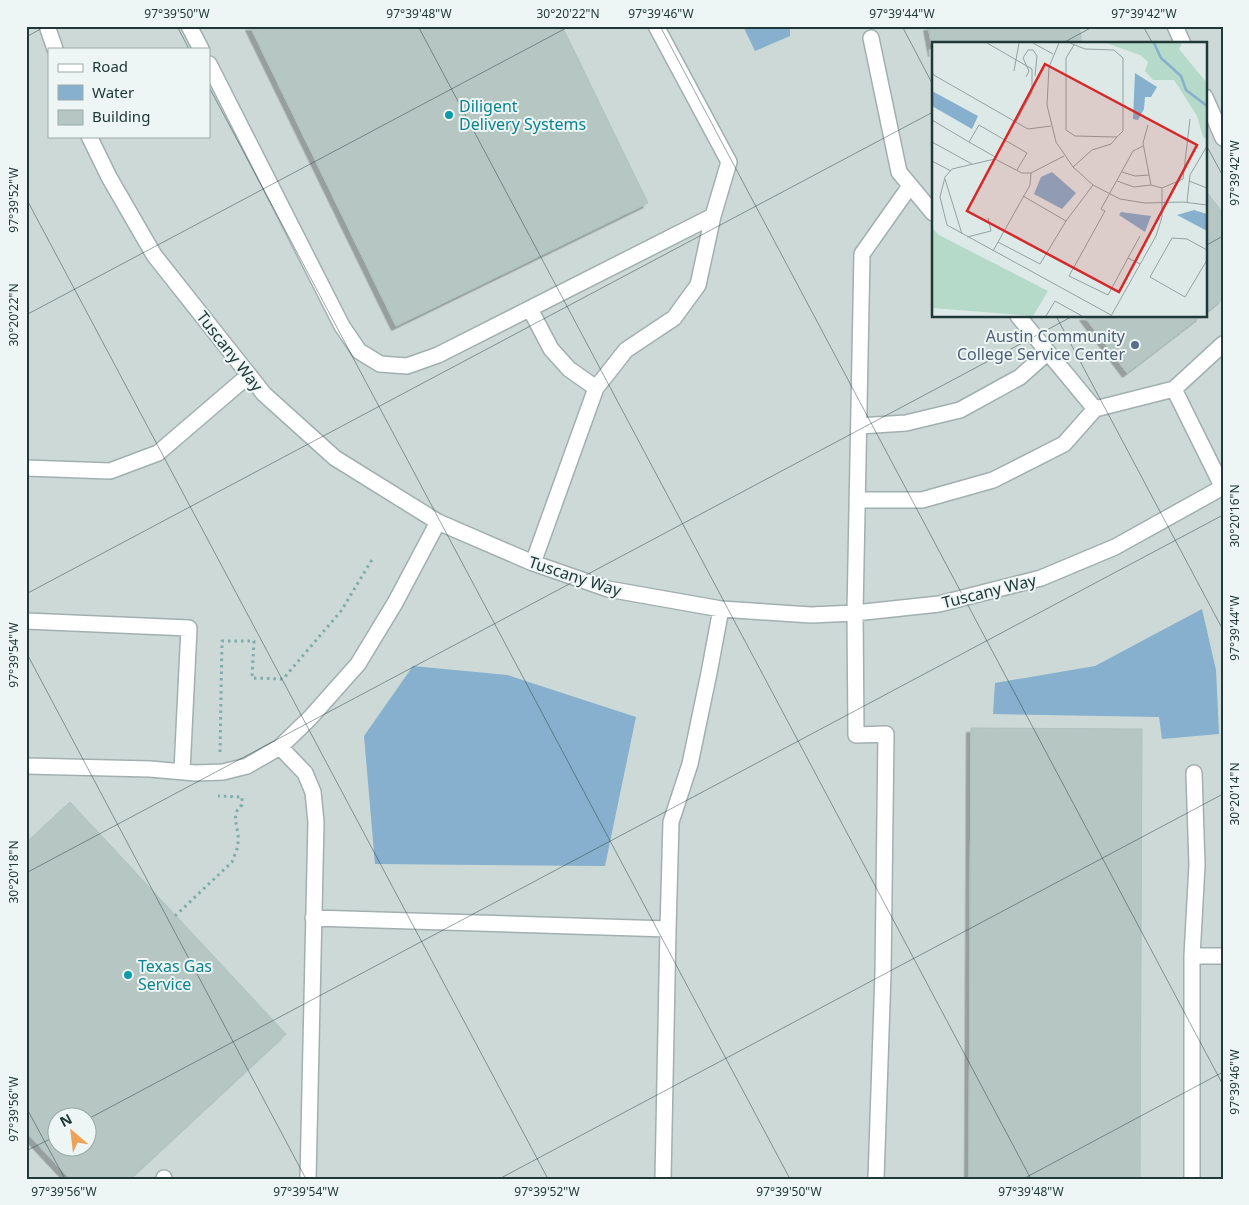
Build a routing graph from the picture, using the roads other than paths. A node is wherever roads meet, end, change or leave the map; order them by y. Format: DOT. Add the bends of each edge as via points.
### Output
graph roads {
  1 [pos="47,26"];
  2 [pos="189,26"];
  3 [pos="656,26"];
  4 [pos="1175,26"];
  5 [pos="871,38"];
  6 [pos="1182,42"];
  7 [pos="55,48"];
  8 [pos="200,48"];
  9 [pos="210,66"];
  10 [pos="1206,99"];
  11 [pos="90,138"];
  12 [pos="1223,138"];
  13 [pos="910,186"];
  14 [pos="932,212"];
  15 [pos="714,216"];
  16 [pos="530,309"];
  17 [pos="1020,318"];
  18 [pos="1223,344"];
  19 [pos="1048,352"];
  20 [pos="248,375"];
  21 [pos="596,388"];
  22 [pos="1174,389"];
  23 [pos="1095,409"];
  24 [pos="859,426"];
  25 [pos="26,468"];
  26 [pos="1223,487"];
  27 [pos="858,500"];
  28 [pos="438,522"];
  29 [pos="533,563"];
  30 [pos="721,609"];
  31 [pos="855,613"];
  32 [pos="26,621"];
  33 [pos="280,747"];
  34 [pos="27,766"];
  35 [pos="189,772"];
  36 [pos="1194,773"];
  37 [pos="313,918"];
  38 [pos="668,929"];
  39 [pos="1192,956"];
  40 [pos="1223,956"];
  41 [pos="308,1179"];
  42 [pos="663,1179"];
  43 [pos="876,1179"];
  44 [pos="1192,1179"];
  1 -- 7 [label="street"];
  2 -- 8 [label="street"];
  3 -- 15 [label="street" via="729,162"];
  4 -- 6 [label="street"];
  5 -- 13 [label="street" via="898,172"];
  9 -- 16 [label="street" via="342,326 358,351 380,364 407,366 438,355"];
  10 -- 12 [label="street"];
  11 -- 20 [label="street, Tuscany Way" via="154,255"];
  13 -- 14 [label="street"];
  13 -- 24 [label="street" via="862,254"];
  15 -- 16 [label="street"];
  15 -- 21 [label="street" via="698,285 674,318 626,350"];
  16 -- 21 [label="street" via="551,349 569,370"];
  17 -- 19 [label="street"];
  18 -- 22 [label="street"];
  19 -- 23 [label="street"];
  19 -- 24 [label="street" via="1020,377 960,410 906,423"];
  20 -- 25 [label="street" via="158,453 110,471"];
  20 -- 28 [label="street, Tuscany Way" via="264,394 334,458"];
  21 -- 29 [label="street"];
  22 -- 23 [label="street"];
  22 -- 26 [label="street"];
  23 -- 27 [label="street" via="1064,444 993,480 922,500"];
  24 -- 27 [label="street"];
  26 -- 31 [label="street, Tuscany Way" via="1115,547 1042,578 939,604"];
  27 -- 31 [label="street"];
  28 -- 29 [label="street, Tuscany Way"];
  28 -- 33 [label="street" via="358,664"];
  29 -- 30 [label="street, Tuscany Way" via="608,589"];
  30 -- 31 [label="street, Tuscany Way" via="812,615"];
  30 -- 38 [label="street" via="690,764 671,822"];
  31 -- 43 [label="street" via="856,735 886,734"];
  32 -- 35 [label="street" via="189,628"];
  33 -- 35 [label="street" via="247,766 222,772"];
  33 -- 37 [label="street" via="305,773 312,792 316,822"];
  34 -- 35 [label="street"];
  36 -- 39 [label="street" via="1198,865"];
  37 -- 38 [label="street"];
  37 -- 41 [label="street"];
  38 -- 42 [label="street"];
  39 -- 40 [label="street"];
  39 -- 44 [label="street"];
}
